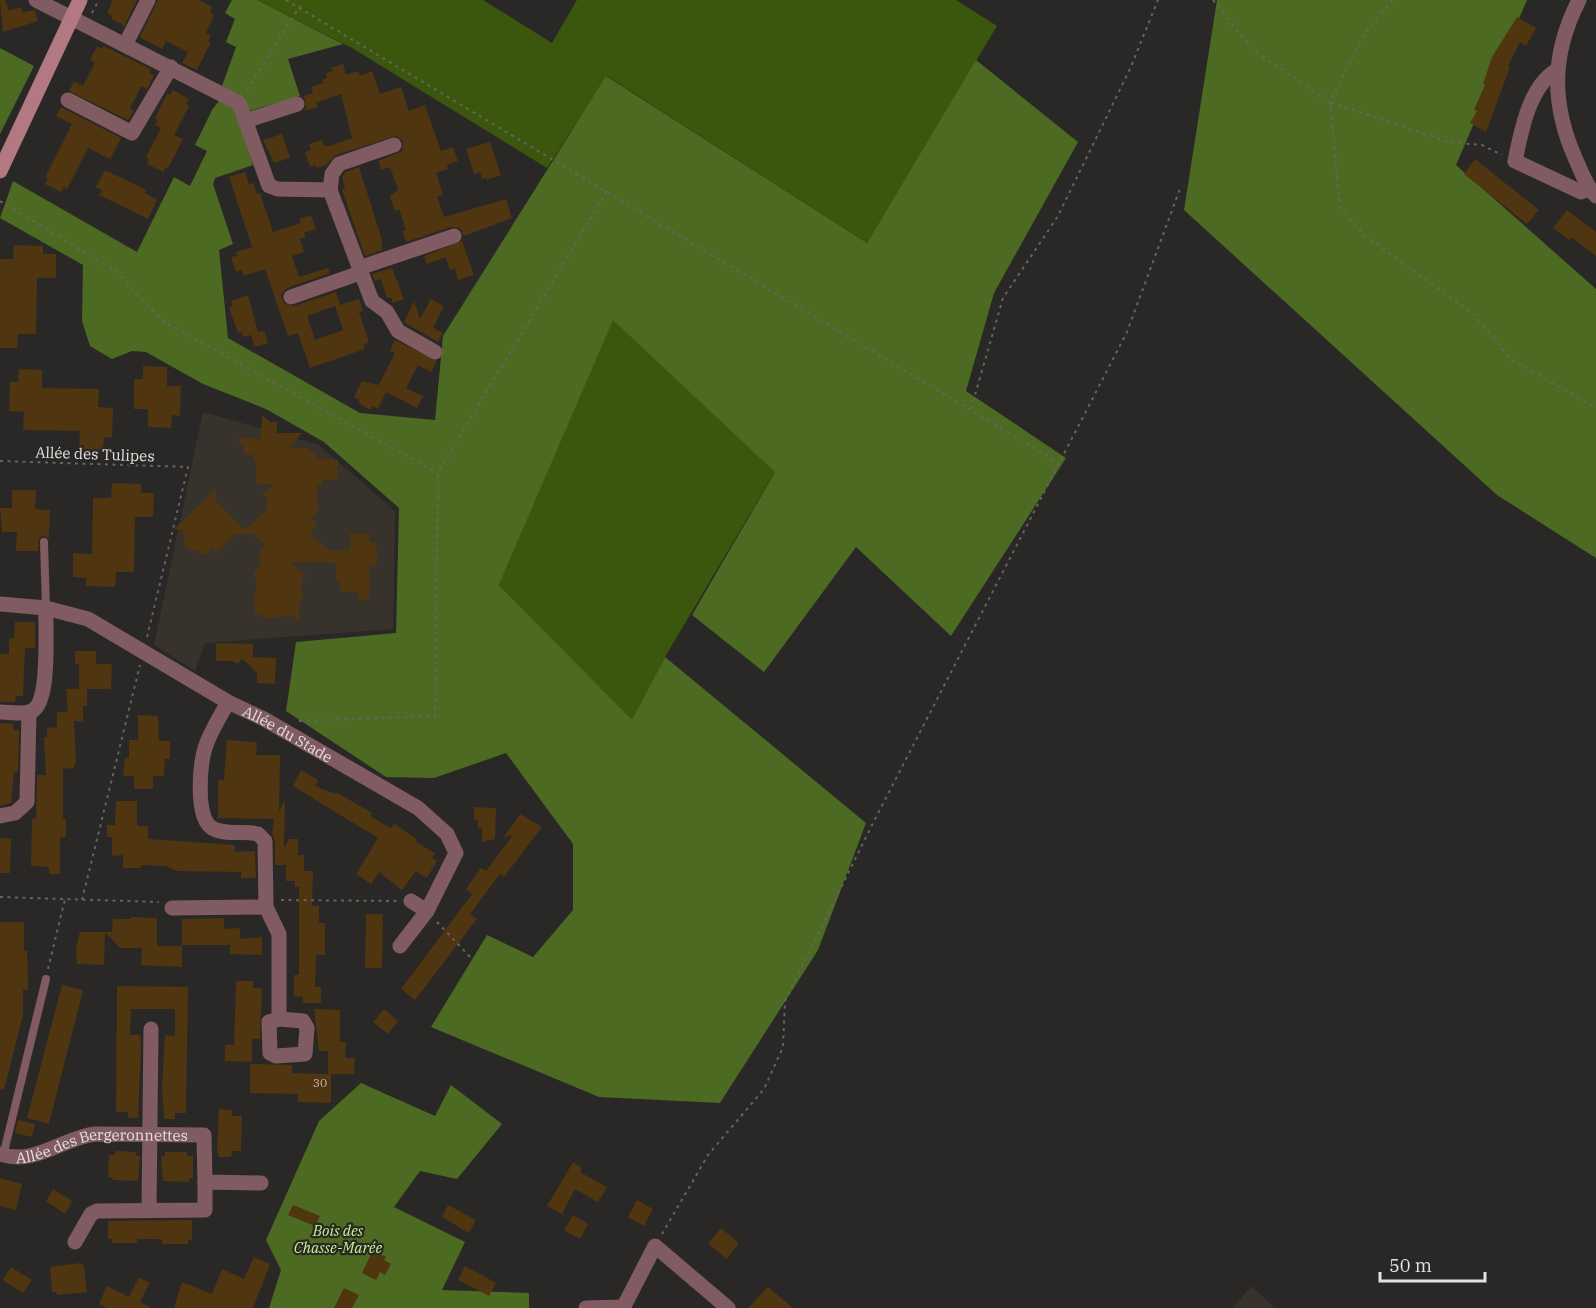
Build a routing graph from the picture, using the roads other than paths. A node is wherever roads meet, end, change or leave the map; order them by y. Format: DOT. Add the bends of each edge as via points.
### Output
graph roads {
  1 [pos="36,0"];
  2 [pos="80,0"];
  3 [pos="148,0"];
  4 [pos="1579,0"];
  5 [pos="71,19"];
  6 [pos="125,45"];
  7 [pos="171,67"];
  8 [pos="1557,70"];
  9 [pos="68,100"];
  10 [pos="297,104"];
  11 [pos="245,121"];
  12 [pos="394,144"];
  13 [pos="0,171"];
  14 [pos="330,190"];
  15 [pos="1592,192"];
  16 [pos="454,236"];
  17 [pos="360,270"];
  18 [pos="291,297"];
  19 [pos="435,352"];
  20 [pos="44,542"];
  21 [pos="0,604"];
  22 [pos="46,608"];
  23 [pos="228,702"];
  24 [pos="0,712"];
  25 [pos="29,712"];
  26 [pos="0,816"];
  27 [pos="411,901"];
  28 [pos="266,903"];
  29 [pos="172,908"];
  30 [pos="427,911"];
  31 [pos="400,946"];
  32 [pos="46,979"];
  33 [pos="279,1019"];
  34 [pos="151,1029"];
  35 [pos="151,1135"];
  36 [pos="2,1155"];
  37 [pos="205,1182"];
  38 [pos="261,1183"];
  39 [pos="150,1209"];
  40 [pos="75,1242"];
  41 [pos="586,1308"];
  42 [pos="624,1308"];
  43 [pos="728,1308"];
  1 -- 5 [label="street"];
  2 -- 5 [label="street"];
  3 -- 6 [label="street"];
  4 -- 8 [label="street" via="1564,33"];
  5 -- 6 [label="street"];
  5 -- 13 [label="street"];
  6 -- 7 [label="street"];
  7 -- 9 [label="street" via="132,133"];
  7 -- 11 [label="street" via="239,103"];
  8 -- 15 [label="street" via="1559,107 1568,143"];
  8 -- 15 [label="street" via="1548,75 1534,94 1515,161 1581,192"];
  10 -- 11 [label="street"];
  11 -- 14 [label="street" via="268,186"];
  12 -- 14 [label="street" via="339,164 332,174"];
  14 -- 17 [label="street"];
  16 -- 17 [label="street"];
  17 -- 18 [label="street"];
  17 -- 19 [label="street" via="372,301 387,312 398,331"];
  20 -- 22 [label="lane"];
  21 -- 22 [label="street, Allée du Stade"];
  22 -- 23 [label="street, Allée du Stade" via="88,619"];
  22 -- 25 [label="street" via="43,696 35,710"];
  23 -- 28 [label="street" via="205,747 202,809 212,828 262,836"];
  23 -- 30 [label="street, Allée du Stade" via="418,808 447,834 456,854"];
  24 -- 25 [label="street"];
  25 -- 26 [label="street" via="27,802 15,813"];
  27 -- 30 [label="street"];
  28 -- 29 [label="street"];
  28 -- 33 [label="street" via="279,934"];
  30 -- 31 [label="street, Allée du Stade"];
  32 -- 36 [label="lane, Allée des Bergeronnettes"];
  34 -- 35 [label="street"];
  35 -- 36 [label="street, Allée des Bergeronnettes" via="80,1136 42,1154"];
  35 -- 37 [label="street, Allée des Bergeronnettes" via="204,1135"];
  35 -- 39 [label="street"];
  37 -- 38 [label="street"];
  37 -- 39 [label="street" via="206,1210"];
  39 -- 40 [label="street" via="97,1211 91,1214"];
  41 -- 42 [label="street"];
  42 -- 43 [label="street" via="655,1246"];
}
